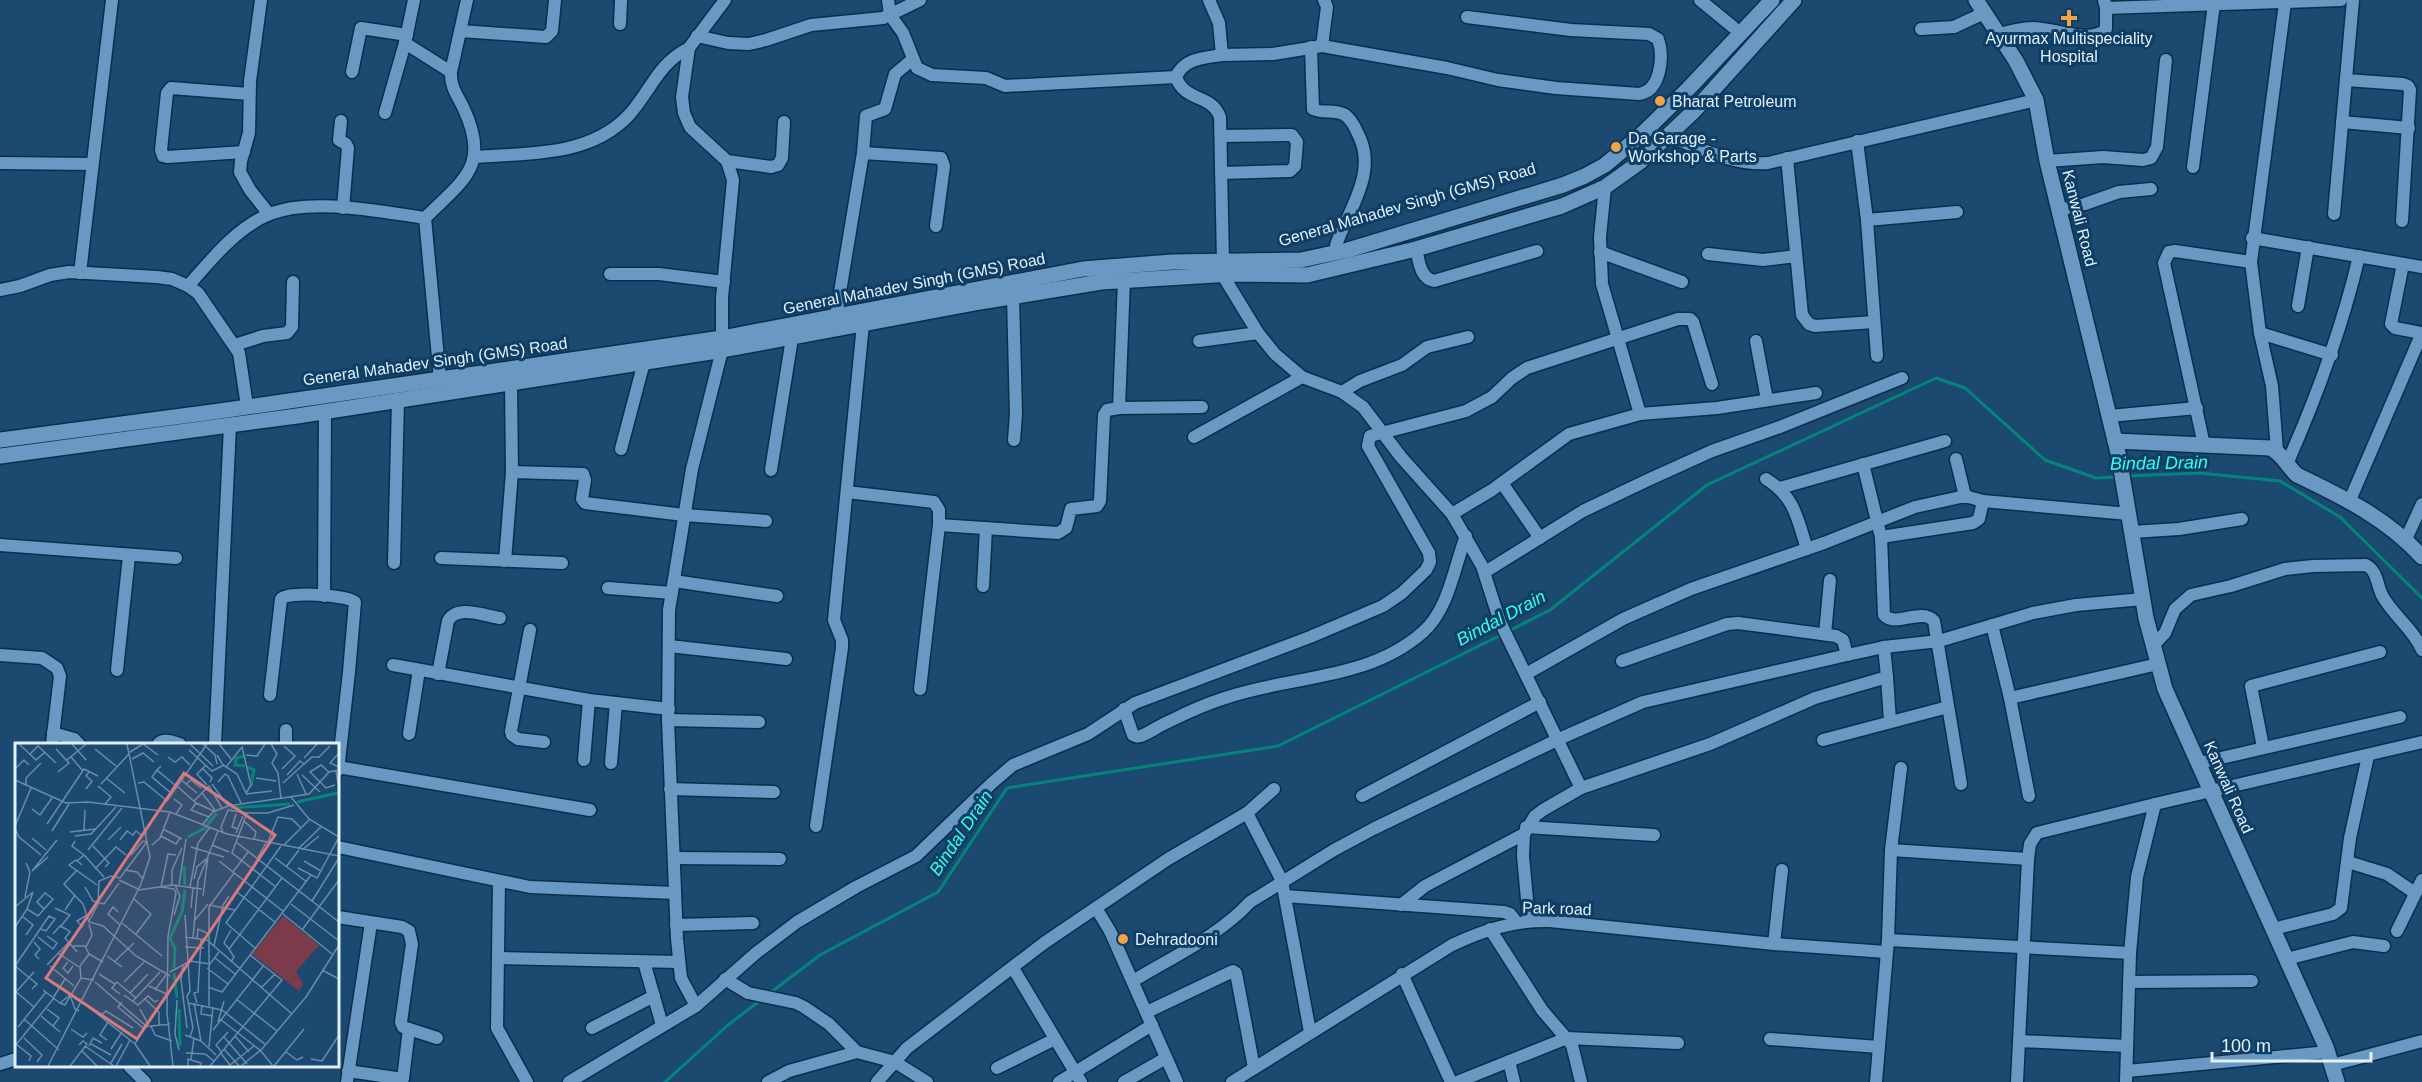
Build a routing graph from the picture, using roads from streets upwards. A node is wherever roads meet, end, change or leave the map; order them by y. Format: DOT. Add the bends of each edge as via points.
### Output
graph roads {
  1 [pos="112,0"];
  2 [pos="261,0"];
  3 [pos="414,0"];
  4 [pos="467,0"];
  5 [pos="555,0"];
  6 [pos="621,0"];
  7 [pos="725,0"];
  8 [pos="888,0"];
  9 [pos="920,0"];
  10 [pos="1209,0"];
  11 [pos="1700,0"];
  12 [pos="1759,0"];
  13 [pos="1772,0"];
  14 [pos="1780,0"];
  15 [pos="1794,0"];
  16 [pos="2341,0"];
  17 [pos="2353,0"];
  18 [pos="1326,2"];
  19 [pos="2190,2"];
  20 [pos="2279,2"];
  21 [pos="2105,4"];
  22 [pos="2214,4"];
  23 [pos="1980,6"];
  24 [pos="890,15"];
  25 [pos="1467,16"];
  26 [pos="620,24"];
  27 [pos="1733,27"];
  28 [pos="1921,29"];
  29 [pos="460,31"];
  30 [pos="1999,34"];
  31 [pos="697,36"];
  32 [pos="406,39"];
  33 [pos="1316,47"];
  34 [pos="689,48"];
  35 [pos="1222,55"];
  36 [pos="913,59"];
  37 [pos="2166,60"];
  38 [pos="352,72"];
  39 [pos="451,72"];
  40 [pos="1176,77"];
  41 [pos="2346,80"];
  42 [pos="249,94"];
  43 [pos="2036,100"];
  44 [pos="385,113"];
  45 [pos="341,122"];
  46 [pos="784,122"];
  47 [pos="2342,122"];
  48 [pos="2409,128"];
  49 [pos="1222,136"];
  50 [pos="1668,136"];
  51 [pos="1857,141"];
  52 [pos="244,152"];
  53 [pos="863,153"];
  54 [pos="475,157"];
  55 [pos="1787,158"];
  56 [pos="727,161"];
  57 [pos="2048,161"];
  58 [pos="0,163"];
  59 [pos="92,164"];
  60 [pos="2193,167"];
  61 [pos="1221,173"];
  62 [pos="1605,187"];
  63 [pos="2151,189"];
  64 [pos="343,208"];
  65 [pos="2059,210"];
  66 [pos="1957,212"];
  67 [pos="270,214"];
  68 [pos="2334,214"];
  69 [pos="424,218"];
  70 [pos="1867,220"];
  71 [pos="2402,221"];
  72 [pos="936,226"];
  73 [pos="2252,238"];
  74 [pos="1336,245"];
  75 [pos="2308,247"];
  76 [pos="1416,249"];
  77 [pos="1537,251"];
  78 [pos="1600,252"];
  79 [pos="1708,254"];
  80 [pos="1796,256"];
  81 [pos="2359,256"];
  82 [pos="2251,262"];
  83 [pos="2403,264"];
  84 [pos="1296,266"];
  85 [pos="2422,267"];
  86 [pos="1222,268"];
  87 [pos="80,273"];
  88 [pos="610,274"];
  89 [pos="1124,280"];
  90 [pos="293,282"];
  91 [pos="724,282"];
  92 [pos="1682,282"];
  93 [pos="188,286"];
  94 [pos="0,290"];
  95 [pos="1013,297"];
  96 [pos="2298,306"];
  97 [pos="836,316"];
  98 [pos="1874,322"];
  99 [pos="863,324"];
  100 [pos="1258,333"];
  101 [pos="2260,333"];
  102 [pos="2422,333"];
  103 [pos="1468,337"];
  104 [pos="792,338"];
  105 [pos="1617,340"];
  106 [pos="1756,341"];
  107 [pos="1199,342"];
  108 [pos="722,344"];
  109 [pos="235,345"];
  110 [pos="2332,355"];
  111 [pos="1877,356"];
  112 [pos="644,362"];
  113 [pos="1302,377"];
  114 [pos="1902,378"];
  115 [pos="440,379"];
  116 [pos="511,383"];
  117 [pos="1712,384"];
  118 [pos="1342,392"];
  119 [pos="1816,393"];
  120 [pos="1767,400"];
  121 [pos="398,401"];
  122 [pos="247,406"];
  123 [pos="1202,407"];
  124 [pos="1119,408"];
  125 [pos="2197,408"];
  126 [pos="325,412"];
  127 [pos="1640,414"];
  128 [pos="2109,416"];
  129 [pos="230,426"];
  130 [pos="1381,432"];
  131 [pos="1194,437"];
  132 [pos="0,440"];
  133 [pos="1014,440"];
  134 [pos="1945,441"];
  135 [pos="2115,441"];
  136 [pos="2204,445"];
  137 [pos="621,449"];
  138 [pos="2277,451"];
  139 [pos="0,456"];
  140 [pos="1956,459"];
  141 [pos="2287,464"];
  142 [pos="1863,465"];
  143 [pos="0,468"];
  144 [pos="771,470"];
  145 [pos="512,472"];
  146 [pos="1766,480"];
  147 [pos="1502,483"];
  148 [pos="1780,488"];
  149 [pos="847,492"];
  150 [pos="1965,496"];
  151 [pos="2350,500"];
  152 [pos="1983,501"];
  153 [pos="2422,504"];
  154 [pos="1452,514"];
  155 [pos="2129,514"];
  156 [pos="684,515"];
  157 [pos="2242,519"];
  158 [pos="1878,520"];
  159 [pos="766,521"];
  160 [pos="939,525"];
  161 [pos="986,528"];
  162 [pos="2132,532"];
  163 [pos="1466,536"];
  164 [pos="1881,537"];
  165 [pos="1540,538"];
  166 [pos="2406,539"];
  167 [pos="0,545"];
  168 [pos="1807,549"];
  169 [pos="129,556"];
  170 [pos="2422,557"];
  171 [pos="176,558"];
  172 [pos="441,558"];
  173 [pos="505,561"];
  174 [pos="394,563"];
  175 [pos="562,563"];
  176 [pos="1485,572"];
  177 [pos="1830,580"];
  178 [pos="983,586"];
  179 [pos="673,587"];
  180 [pos="608,588"];
  181 [pos="324,596"];
  182 [pos="777,596"];
  183 [pos="2143,599"];
  184 [pos="500,618"];
  185 [pos="1992,625"];
  186 [pos="530,630"];
  187 [pos="1825,634"];
  188 [pos="1939,641"];
  189 [pos="669,646"];
  190 [pos="2153,646"];
  191 [pos="1884,647"];
  192 [pos="2422,650"];
  193 [pos="2380,652"];
  194 [pos="0,655"];
  195 [pos="1847,655"];
  196 [pos="786,659"];
  197 [pos="1622,661"];
  198 [pos="2158,664"];
  199 [pos="393,665"];
  200 [pos="117,670"];
  201 [pos="419,670"];
  202 [pos="438,674"];
  203 [pos="1526,674"];
  204 [pos="1887,676"];
  205 [pos="519,688"];
  206 [pos="920,689"];
  207 [pos="270,695"];
  208 [pos="2010,698"];
  209 [pos="589,700"];
  210 [pos="1540,702"];
  211 [pos="616,703"];
  212 [pos="1948,707"];
  213 [pos="1124,709"];
  214 [pos="669,714"];
  215 [pos="2400,717"];
  216 [pos="1890,721"];
  217 [pos="759,722"];
  218 [pos="286,730"];
  219 [pos="409,734"];
  220 [pos="53,739"];
  221 [pos="1558,739"];
  222 [pos="1823,740"];
  223 [pos="544,742"];
  224 [pos="2422,742"];
  225 [pos="78,743"];
  226 [pos="159,743"];
  227 [pos="176,743"];
  228 [pos="215,743"];
  229 [pos="286,743"];
  230 [pos="2263,747"];
  231 [pos="2368,756"];
  232 [pos="339,760"];
  233 [pos="585,760"];
  234 [pos="611,763"];
  235 [pos="2199,763"];
  236 [pos="1901,768"];
  237 [pos="339,769"];
  238 [pos="1961,784"];
  239 [pos="1581,788"];
  240 [pos="670,789"];
  241 [pos="1274,789"];
  242 [pos="2211,791"];
  243 [pos="774,792"];
  244 [pos="1362,796"];
  245 [pos="2029,796"];
  246 [pos="2155,804"];
  247 [pos="590,810"];
  248 [pos="1247,813"];
  249 [pos="816,826"];
  250 [pos="1525,831"];
  251 [pos="1654,835"];
  252 [pos="339,847"];
  253 [pos="1892,850"];
  254 [pos="674,858"];
  255 [pos="2028,859"];
  256 [pos="780,860"];
  257 [pos="2348,862"];
  258 [pos="1782,870"];
  259 [pos="2422,880"];
  260 [pos="499,881"];
  261 [pos="1282,881"];
  262 [pos="675,893"];
  263 [pos="2415,893"];
  264 [pos="1285,896"];
  265 [pos="1401,905"];
  266 [pos="1096,908"];
  267 [pos="339,917"];
  268 [pos="1523,922"];
  269 [pos="371,923"];
  270 [pos="753,923"];
  271 [pos="676,926"];
  272 [pos="1490,929"];
  273 [pos="2273,929"];
  274 [pos="2397,931"];
  275 [pos="1774,944"];
  276 [pos="1887,946"];
  277 [pos="2385,946"];
  278 [pos="2023,947"];
  279 [pos="2130,953"];
  280 [pos="498,958"];
  281 [pos="2287,959"];
  282 [pos="644,962"];
  283 [pos="679,962"];
  284 [pos="1013,968"];
  285 [pos="1402,974"];
  286 [pos="725,979"];
  287 [pos="1133,981"];
  288 [pos="2252,981"];
  289 [pos="2130,982"];
  290 [pos="654,996"];
  291 [pos="696,1006"];
  292 [pos="1147,1012"];
  293 [pos="662,1025"];
  294 [pos="1152,1025"];
  295 [pos="409,1029"];
  296 [pos="592,1029"];
  297 [pos="1310,1032"];
  298 [pos="436,1038"];
  299 [pos="1567,1038"];
  300 [pos="1055,1039"];
  301 [pos="1770,1039"];
  302 [pos="2019,1041"];
  303 [pos="2422,1041"];
  304 [pos="1678,1043"];
  305 [pos="2127,1046"];
  306 [pos="1879,1047"];
  307 [pos="857,1052"];
  308 [pos="1166,1058"];
  309 [pos="2330,1058"];
  310 [pos="15,1059"];
  311 [pos="1509,1061"];
  312 [pos="895,1062"];
  313 [pos="0,1064"];
  314 [pos="131,1067"];
  315 [pos="997,1068"];
  316 [pos="1254,1068"];
  317 [pos="345,1070"];
  318 [pos="2126,1076"];
  319 [pos="1078,1077"];
  320 [pos="145,1082"];
  321 [pos="527,1082"];
  322 [pos="569,1082"];
  323 [pos="768,1082"];
  324 [pos="877,1082"];
  325 [pos="927,1082"];
  326 [pos="1059,1082"];
  327 [pos="1124,1082"];
  328 [pos="1177,1082"];
  329 [pos="1232,1082"];
  330 [pos="1451,1082"];
  331 [pos="1457,1082"];
  332 [pos="1514,1082"];
  333 [pos="1581,1082"];
  334 [pos="1876,1082"];
  335 [pos="2017,1082"];
  336 [pos="2337,1082"];
  1 -- 59 [label="street"];
  2 -- 42 [label="street"];
  3 -- 32 [label="street"];
  4 -- 29 [label="street"];
  5 -- 29 [label="street" via="552,30 546,37"];
  6 -- 26 [label="street"];
  7 -- 31 [label="street"];
  8 -- 24 [label="street"];
  9 -- 24 [label="street"];
  10 -- 35 [label="street" via="1219,23"];
  11 -- 27 [label="street"];
  12 -- 27 [label="street, General Mahadev Singh (GMS) Road"];
  13 -- 84 [label="street" via="1666,112 1622,152 1585,176"];
  14 -- 84 [label="street" via="1660,128 1605,176 1528,207"];
  15 -- 50 [label="street, General Mahadev Singh (GMS) Road"];
  16 -- 20 [label="street"];
  17 -- 41 [label="street"];
  18 -- 33 [label="street"];
  19 -- 21 [label="street"];
  19 -- 22 [label="street"];
  20 -- 22 [label="street"];
  20 -- 73 [label="street"];
  21 -- 30 [label="street" via="2106,29 2099,34 2029,28"];
  22 -- 60 [label="street"];
  23 -- 28 [label="street" via="1954,27"];
  23 -- 30 [label="street, Kanwali Road"];
  24 -- 31 [label="street" via="811,25 749,44"];
  24 -- 36 [label="street" via="903,33"];
  25 -- 33 [label="street" via="1571,30 1649,34 1658,39 1660,46 1658,80 1650,90 1639,94 1556,88"];
  27 -- 74 [label="street, General Mahadev Singh (GMS) Road" via="1643,123 1604,156 1557,178"];
  29 -- 39 [label="street"];
  30 -- 43 [label="street, Kanwali Road"];
  31 -- 34 [label="street"];
  32 -- 38 [label="street" via="361,28"];
  32 -- 39 [label="street"];
  32 -- 44 [label="street"];
  33 -- 35 [label="street" via="1273,54"];
  33 -- 74 [label="street" via="1313,110 1338,112 1348,118 1364,145 1366,159 1361,186"];
  34 -- 54 [label="street" via="660,71 628,116 598,138 555,151"];
  34 -- 56 [label="street" via="682,97 684,113 690,128"];
  35 -- 40 [label="street" via="1191,61 1183,65"];
  36 -- 40 [label="street" via="924,73 986,78 1005,87"];
  36 -- 53 [label="street" via="895,74 885,109 866,116"];
  37 -- 57 [label="street" via="2157,147 2151,158"];
  39 -- 54 [label="street" via="452,86 471,128"];
  40 -- 49 [label="street" via="1184,91 1217,108"];
  41 -- 47 [label="street"];
  41 -- 48 [label="street" via="2408,86"];
  42 -- 52 [label="street" via="249,133"];
  42 -- 52 [label="street" via="171,88 167,93 161,150 167,157"];
  43 -- 51 [label="street"];
  43 -- 57 [label="street, Kanwali Road"];
  45 -- 64 [label="street" via="339,140 348,148"];
  46 -- 56 [label="street" via="778,165"];
  47 -- 48 [label="street"];
  47 -- 68 [label="street"];
  48 -- 71 [label="street"];
  49 -- 61 [label="street"];
  49 -- 61 [label="street" via="1293,135 1297,142 1295,166 1290,171"];
  50 -- 55 [label="street" via="1740,162 1761,164"];
  50 -- 62 [label="street, General Mahadev Singh (GMS) Road"];
  51 -- 55 [label="street"];
  51 -- 70 [label="street"];
  52 -- 67 [label="street" via="240,172"];
  53 -- 72 [label="street" via="941,158 944,166"];
  53 -- 97 [label="street"];
  54 -- 69 [label="street" via="461,182"];
  55 -- 80 [label="street"];
  56 -- 91 [label="street" via="734,188"];
  57 -- 65 [label="street, Kanwali Road"];
  58 -- 59 [label="street"];
  59 -- 87 [label="street"];
  61 -- 86 [label="street"];
  62 -- 76 [label="street, General Mahadev Singh (GMS) Road" via="1562,206"];
  62 -- 78 [label="street"];
  63 -- 65 [label="street" via="2127,190"];
  64 -- 67 [label="street" via="297,208"];
  64 -- 69 [label="street"];
  65 -- 128 [label="street, Kanwali Road"];
  66 -- 70 [label="street"];
  67 -- 93 [label="street" via="228,243"];
  69 -- 115 [label="street"];
  70 -- 98 [label="street"];
  73 -- 75 [label="street"];
  73 -- 82 [label="street"];
  74 -- 84 [label="street, General Mahadev Singh (GMS) Road" via="1304,253"];
  75 -- 81 [label="street"];
  75 -- 96 [label="street"];
  76 -- 77 [label="street" via="1423,275 1430,281"];
  76 -- 84 [label="street, General Mahadev Singh (GMS) Road" via="1324,272 1307,274"];
  78 -- 92 [label="street"];
  78 -- 105 [label="street" via="1602,284"];
  79 -- 80 [label="street" via="1763,260"];
  80 -- 98 [label="street" via="1802,315 1809,324"];
  81 -- 83 [label="street"];
  81 -- 110 [label="street"];
  82 -- 101 [label="street"];
  82 -- 125 [label="street" via="2175,251 2166,256 2164,263"];
  83 -- 85 [label="street"];
  83 -- 102 [label="street" via="2391,324"];
  84 -- 86 [label="street, General Mahadev Singh (GMS) Road"];
  86 -- 89 [label="street"];
  86 -- 97 [label="street, General Mahadev Singh (GMS) Road" via="1172,262 1083,269"];
  86 -- 100 [label="street"];
  87 -- 93 [label="street" via="157,277"];
  87 -- 94 [label="street" via="50,275"];
  88 -- 91 [label="street" via="659,274"];
  89 -- 95 [label="street"];
  89 -- 124 [label="street"];
  90 -- 109 [label="street" via="290,330"];
  91 -- 108 [label="street"];
  93 -- 109 [label="street"];
  95 -- 99 [label="street"];
  95 -- 133 [label="street"];
  97 -- 108 [label="street, General Mahadev Singh (GMS) Road"];
  98 -- 111 [label="street"];
  99 -- 104 [label="street"];
  99 -- 149 [label="street"];
  100 -- 107 [label="street"];
  100 -- 113 [label="street"];
  101 -- 110 [label="street"];
  101 -- 138 [label="street" via="2272,386"];
  102 -- 151 [label="street"];
  103 -- 118 [label="street" via="1427,347 1402,365"];
  104 -- 108 [label="street"];
  104 -- 144 [label="street"];
  105 -- 117 [label="street" via="1656,325 1690,320 1696,327"];
  105 -- 127 [label="street"];
  105 -- 130 [label="street" via="1527,368 1492,397 1466,411"];
  106 -- 120 [label="street"];
  108 -- 112 [label="street"];
  108 -- 115 [label="street, General Mahadev Singh (GMS) Road"];
  108 -- 156 [label="street"];
  109 -- 122 [label="street"];
  110 -- 141 [label="street"];
  112 -- 116 [label="street"];
  112 -- 137 [label="street"];
  113 -- 118 [label="street"];
  113 -- 131 [label="street"];
  114 -- 165 [label="street" via="1712,451 1583,511"];
  115 -- 122 [label="street, General Mahadev Singh (GMS) Road"];
  116 -- 121 [label="street"];
  116 -- 145 [label="street"];
  118 -- 130 [label="street" via="1363,407"];
  119 -- 120 [label="street"];
  120 -- 127 [label="street"];
  121 -- 126 [label="street"];
  121 -- 174 [label="street"];
  122 -- 132 [label="street, General Mahadev Singh (GMS) Road"];
  123 -- 124 [label="street"];
  124 -- 161 [label="street" via="1107,410 1104,415 1098,506 1071,509 1066,528 1058,533"];
  125 -- 128 [label="street"];
  125 -- 136 [label="street"];
  126 -- 129 [label="street"];
  126 -- 181 [label="street"];
  127 -- 147 [label="street" via="1569,434"];
  128 -- 135 [label="street, Kanwali Road"];
  129 -- 139 [label="street"];
  129 -- 228 [label="street"];
  130 -- 154 [label="street"];
  130 -- 213 [label="street" via="1370,436 1368,446 1429,552 1430,562 1416,581 1367,614"];
  134 -- 142 [label="street"];
  135 -- 136 [label="street"];
  135 -- 155 [label="street, Kanwali Road"];
  136 -- 138 [label="street"];
  138 -- 141 [label="street"];
  139 -- 143 [label="street"];
  140 -- 150 [label="street"];
  141 -- 151 [label="street" via="2297,475"];
  142 -- 148 [label="street"];
  142 -- 158 [label="street"];
  145 -- 156 [label="street" via="583,474 585,502"];
  145 -- 173 [label="street"];
  146 -- 148 [label="street"];
  147 -- 154 [label="street"];
  147 -- 165 [label="street"];
  148 -- 168 [label="street" via="1791,502"];
  149 -- 160 [label="street" via="934,502 939,510"];
  149 -- 249 [label="street" via="834,620 842,648"];
  150 -- 152 [label="street"];
  150 -- 158 [label="street"];
  151 -- 166 [label="street"];
  152 -- 155 [label="street"];
  152 -- 164 [label="street" via="1979,519 1973,524"];
  153 -- 166 [label="street"];
  154 -- 163 [label="street"];
  155 -- 162 [label="street, Kanwali Road"];
  156 -- 159 [label="street"];
  156 -- 179 [label="street"];
  157 -- 162 [label="street"];
  158 -- 164 [label="street"];
  158 -- 168 [label="street"];
  160 -- 161 [label="street"];
  160 -- 206 [label="street"];
  161 -- 178 [label="street"];
  162 -- 183 [label="street, Kanwali Road"];
  163 -- 176 [label="street"];
  163 -- 213 [label="street" via="1435,618 1406,645 1381,660 1224,698 1136,737"];
  164 -- 188 [label="street" via="1884,615 1891,619 1932,618"];
  165 -- 176 [label="street"];
  166 -- 170 [label="street"];
  167 -- 169 [label="street"];
  168 -- 203 [label="street" via="1657,602"];
  169 -- 171 [label="street"];
  169 -- 200 [label="street"];
  172 -- 173 [label="street"];
  173 -- 175 [label="street"];
  176 -- 203 [label="street" via="1500,622"];
  177 -- 187 [label="street"];
  179 -- 180 [label="street"];
  179 -- 182 [label="street"];
  179 -- 189 [label="street"];
  181 -- 207 [label="street" via="289,594 281,599"];
  181 -- 232 [label="street" via="355,602"];
  183 -- 185 [label="street" via="2076,604"];
  183 -- 190 [label="street, Kanwali Road"];
  184 -- 202 [label="street" via="460,611 451,615"];
  185 -- 188 [label="street"];
  185 -- 208 [label="street"];
  186 -- 205 [label="street"];
  187 -- 195 [label="street" via="1840,637"];
  187 -- 197 [label="street" via="1727,624"];
  188 -- 191 [label="street"];
  188 -- 212 [label="street"];
  189 -- 196 [label="street"];
  189 -- 214 [label="street"];
  190 -- 192 [label="street" via="2165,633 2175,609 2191,595 2284,569 2366,565 2374,572 2383,598"];
  190 -- 198 [label="street, Kanwali Road"];
  191 -- 195 [label="street"];
  191 -- 204 [label="street"];
  193 -- 230 [label="street" via="2251,686"];
  194 -- 220 [label="street" via="42,658 57,668 60,676"];
  195 -- 221 [label="street" via="1643,702"];
  198 -- 208 [label="street"];
  198 -- 235 [label="street, Kanwali Road" via="2165,689"];
  199 -- 201 [label="street"];
  201 -- 202 [label="street"];
  201 -- 219 [label="street"];
  202 -- 205 [label="street"];
  203 -- 210 [label="street"];
  204 -- 216 [label="street"];
  204 -- 239 [label="street" via="1815,698 1710,744"];
  205 -- 209 [label="street"];
  205 -- 223 [label="street" via="512,735"];
  208 -- 245 [label="street"];
  209 -- 211 [label="street"];
  209 -- 233 [label="street"];
  210 -- 221 [label="street"];
  210 -- 244 [label="street"];
  211 -- 214 [label="street"];
  211 -- 234 [label="street"];
  212 -- 216 [label="street"];
  212 -- 238 [label="street"];
  213 -- 286 [label="street" via="1102,727 1013,765 916,856 797,922"];
  214 -- 217 [label="street"];
  214 -- 240 [label="street"];
  215 -- 230 [label="street"];
  216 -- 222 [label="street"];
  218 -- 229 [label="street"];
  220 -- 225 [label="street" via="74,739"];
  221 -- 239 [label="street"];
  221 -- 261 [label="street" via="1373,829"];
  224 -- 231 [label="street"];
  226 -- 227 [label="street"];
  230 -- 235 [label="street"];
  231 -- 242 [label="street"];
  231 -- 257 [label="street"];
  235 -- 242 [label="street, Kanwali Road"];
  236 -- 253 [label="street"];
  237 -- 247 [label="street"];
  239 -- 250 [label="street" via="1534,816"];
  240 -- 243 [label="street"];
  240 -- 254 [label="street"];
  241 -- 248 [label="street"];
  242 -- 246 [label="street"];
  242 -- 273 [label="street, Kanwali Road"];
  246 -- 255 [label="street" via="2037,833 2030,844"];
  246 -- 279 [label="street" via="2137,876"];
  248 -- 261 [label="street"];
  248 -- 266 [label="street" via="1168,859"];
  250 -- 251 [label="street"];
  250 -- 265 [label="street" via="1425,886"];
  250 -- 268 [label="street"];
  252 -- 260 [label="street"];
  253 -- 255 [label="street"];
  253 -- 276 [label="street"];
  254 -- 256 [label="street"];
  254 -- 262 [label="street"];
  255 -- 278 [label="street"];
  257 -- 263 [label="street" via="2386,874"];
  257 -- 273 [label="street" via="2338,912"];
  258 -- 275 [label="street"];
  259 -- 263 [label="street"];
  260 -- 262 [label="street" via="530,888"];
  260 -- 280 [label="street"];
  261 -- 264 [label="street"];
  261 -- 287 [label="street" via="1221,927"];
  262 -- 271 [label="street"];
  263 -- 274 [label="street"];
  264 -- 265 [label="street"];
  264 -- 297 [label="street"];
  265 -- 268 [label="street" via="1504,912"];
  266 -- 284 [label="street"];
  266 -- 287 [label="street"];
  267 -- 269 [label="street"];
  268 -- 272 [label="street, Park road"];
  268 -- 275 [label="street, Park road"];
  269 -- 295 [label="street" via="402,927 412,936 401,1017 403,1026"];
  269 -- 317 [label="street"];
  270 -- 271 [label="street"];
  271 -- 283 [label="street"];
  272 -- 285 [label="street, Park road" via="1452,945"];
  272 -- 299 [label="street" via="1542,1010"];
  273 -- 281 [label="street, Kanwali Road"];
  275 -- 276 [label="street, Park road"];
  276 -- 278 [label="street, Park road"];
  276 -- 306 [label="street"];
  277 -- 281 [label="street" via="2353,942"];
  278 -- 279 [label="street, Park road"];
  278 -- 302 [label="street"];
  279 -- 289 [label="street"];
  280 -- 282 [label="street"];
  280 -- 321 [label="street" via="497,1028"];
  281 -- 309 [label="street, Kanwali Road"];
  282 -- 283 [label="street"];
  282 -- 290 [label="street"];
  283 -- 291 [label="street" via="687,992"];
  284 -- 300 [label="street"];
  284 -- 312 [label="street" via="907,1048"];
  285 -- 297 [label="street, Park road"];
  285 -- 330 [label="street"];
  286 -- 291 [label="street"];
  286 -- 307 [label="street" via="741,990 796,1003 817,1014"];
  287 -- 292 [label="street"];
  288 -- 289 [label="street"];
  289 -- 305 [label="street"];
  290 -- 293 [label="street"];
  290 -- 296 [label="street"];
  291 -- 293 [label="street"];
  292 -- 294 [label="street"];
  292 -- 316 [label="street" via="1233,971"];
  293 -- 322 [label="street"];
  294 -- 308 [label="street"];
  294 -- 319 [label="street"];
  295 -- 298 [label="street"];
  295 -- 317 [label="street" via="403,1079"];
  297 -- 316 [label="street, Park road"];
  299 -- 304 [label="street"];
  299 -- 311 [label="street"];
  299 -- 333 [label="street"];
  300 -- 315 [label="street"];
  300 -- 319 [label="street"];
  301 -- 306 [label="street"];
  302 -- 305 [label="street"];
  302 -- 335 [label="street"];
  303 -- 309 [label="street"];
  305 -- 318 [label="street"];
  306 -- 334 [label="street"];
  307 -- 312 [label="street"];
  307 -- 323 [label="street" via="789,1071"];
  308 -- 327 [label="street"];
  308 -- 328 [label="street"];
  309 -- 318 [label="street"];
  309 -- 336 [label="street, Kanwali Road"];
  310 -- 313 [label="street"];
  311 -- 331 [label="street"];
  311 -- 332 [label="street"];
  312 -- 324 [label="street"];
  312 -- 325 [label="street"];
  314 -- 320 [label="street"];
  316 -- 329 [label="street, Park road"];
  319 -- 326 [label="street"];
}
